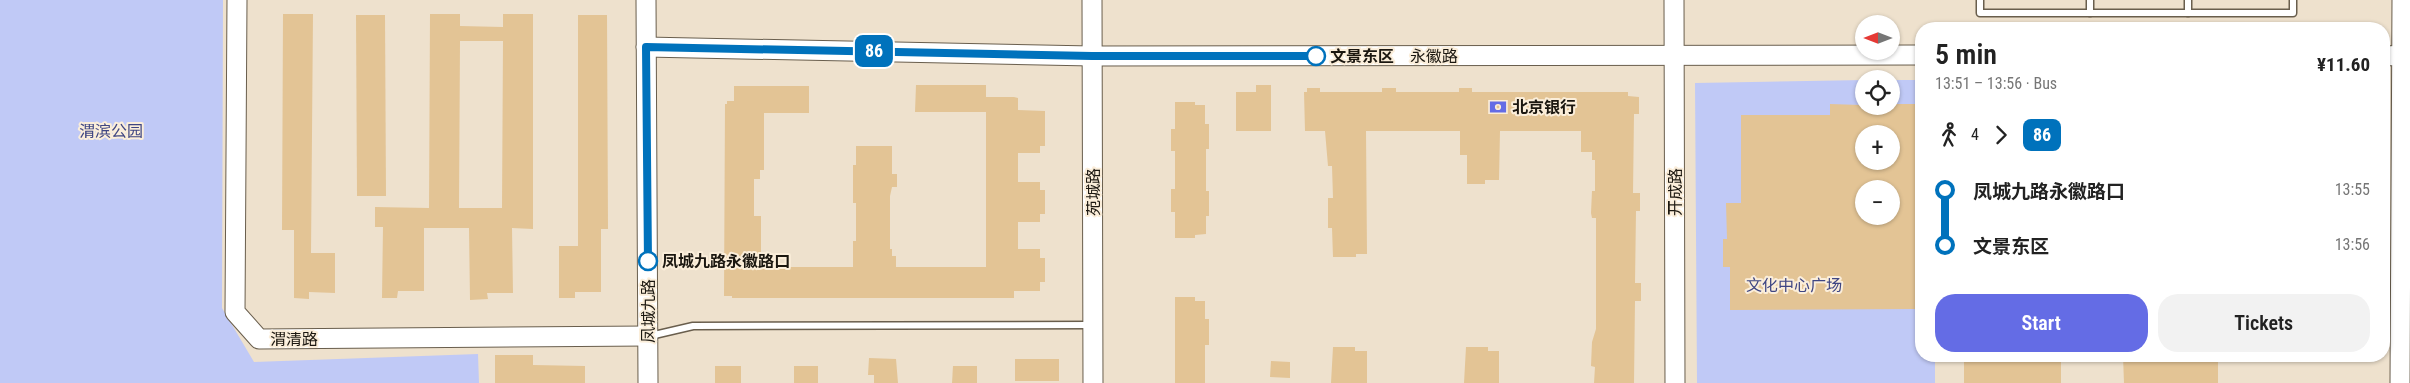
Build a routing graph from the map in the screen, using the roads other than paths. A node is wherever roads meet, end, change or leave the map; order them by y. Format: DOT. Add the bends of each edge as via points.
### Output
graph roads {
  1 [pos="237,0"];
  2 [pos="646,0"];
  3 [pos="1092,0"];
  4 [pos="1674,0"];
  5 [pos="1980,0"];
  6 [pos="2090,0"];
  7 [pos="2188,0"];
  8 [pos="2293,0"];
  9 [pos="2402,0"];
  10 [pos="2090,13"];
  11 [pos="2188,13"];
  12 [pos="646,47"];
  13 [pos="1674,55"];
  14 [pos="1915,55"];
  15 [pos="1092,56"];
  16 [pos="2399,56"];
  17 [pos="1093,325"];
  18 [pos="648,336"];
  19 [pos="648,383"];
  20 [pos="1093,383"];
  21 [pos="1675,383"];
  22 [pos="2400,383"];
  1 -- 18 [label="street, 渭清路" via="235,312 259,340"];
  2 -- 12 [label="street, 凤城九路"];
  3 -- 15 [label="street, 苑城路"];
  4 -- 13 [label="street, 开成路"];
  5 -- 10 [label="lane" via="1980,13"];
  6 -- 10 [label="lane"];
  7 -- 11 [label="lane"];
  8 -- 11 [label="lane" via="2293,13"];
  9 -- 16 [label="street"];
  10 -- 11 [label="lane"];
  12 -- 15 [label="street, 永徽路"];
  12 -- 18 [label="street, 凤城九路"];
  13 -- 14 [label="street, 永徽路"];
  13 -- 15 [label="street, 永徽路"];
  13 -- 21 [label="street, 开成路"];
  15 -- 17 [label="street, 苑城路"];
  16 -- 22 [label="street"];
  17 -- 18 [label="lane" via="693,326"];
  17 -- 20 [label="street, 苑城路"];
  18 -- 19 [label="street, 凤城九路"];
}
